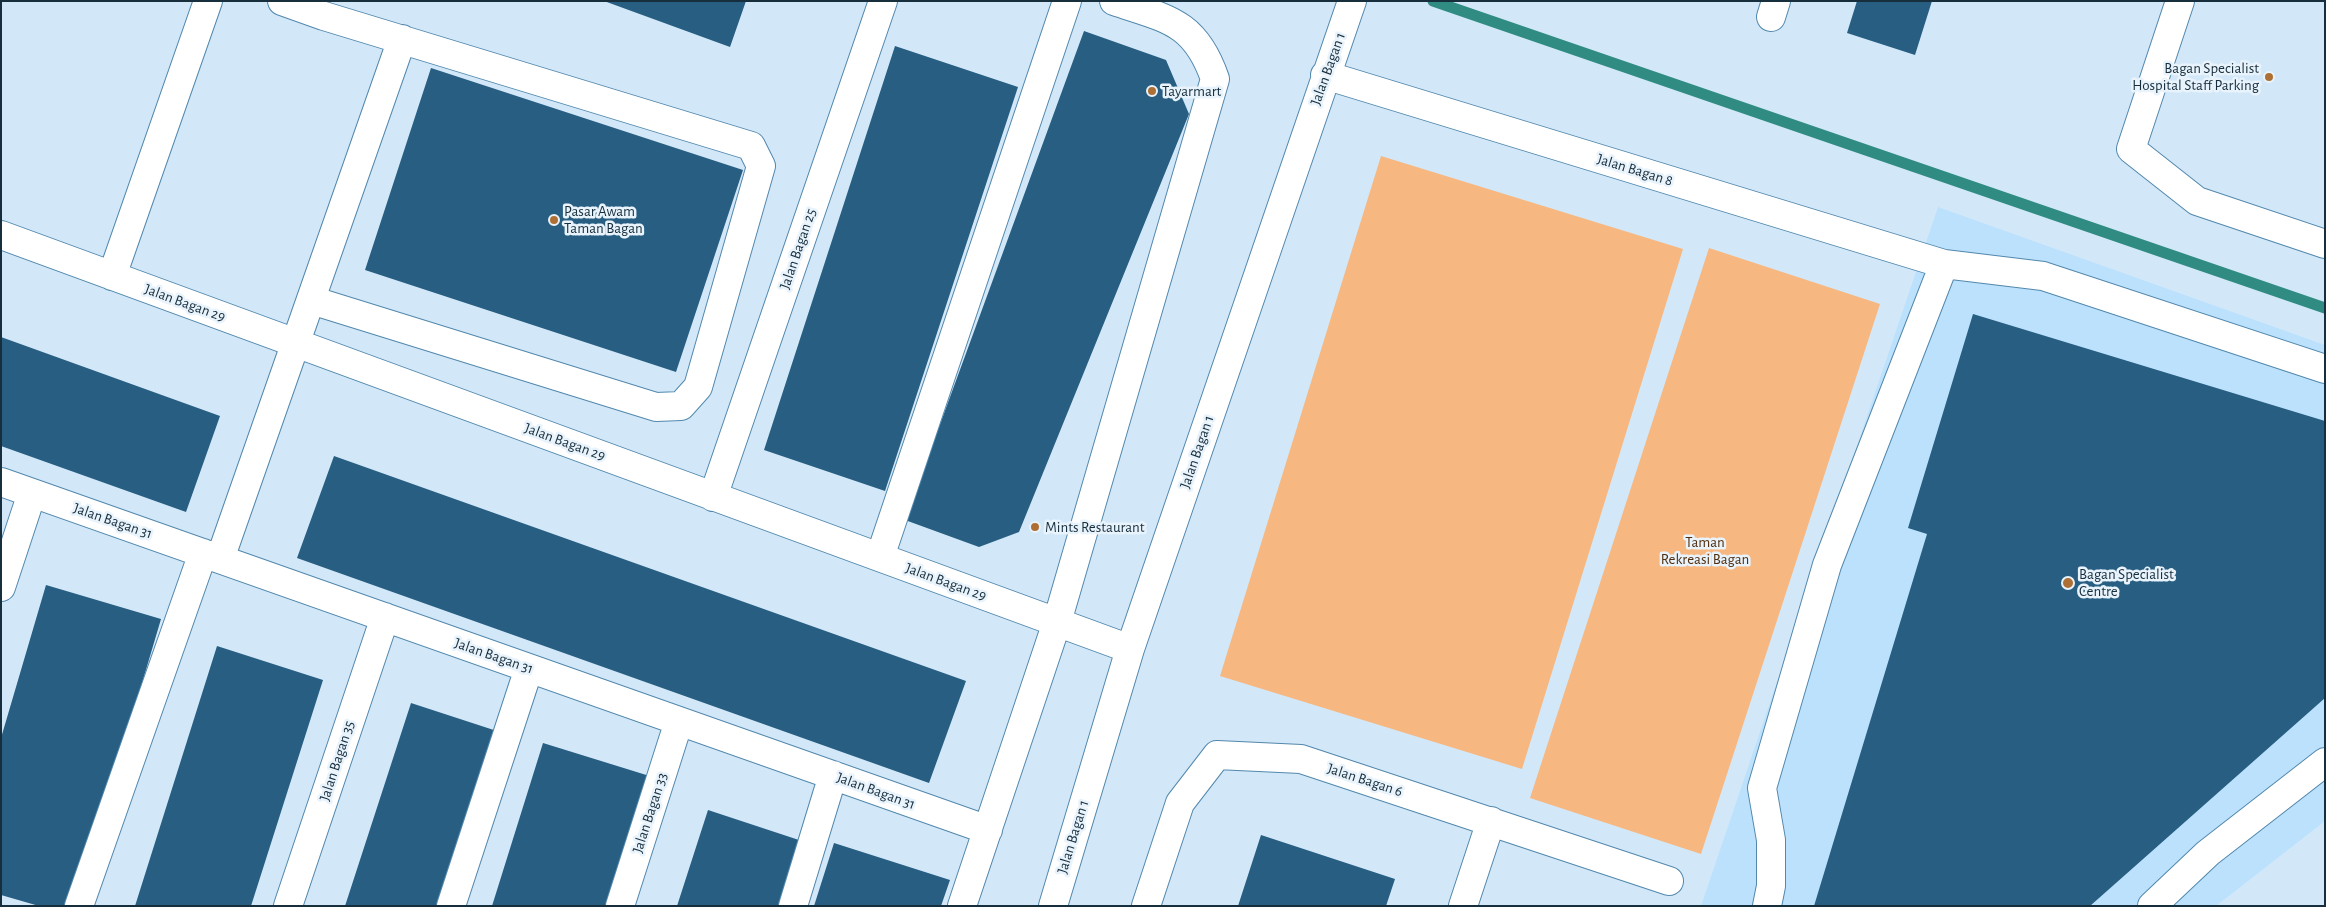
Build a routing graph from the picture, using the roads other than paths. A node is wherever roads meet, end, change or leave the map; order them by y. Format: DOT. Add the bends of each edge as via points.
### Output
graph roads {
  1 [pos="208,1"];
  2 [pos="282,1"];
  3 [pos="883,1"];
  4 [pos="1067,1"];
  5 [pos="1114,1"];
  6 [pos="1352,1"];
  7 [pos="2180,1"];
  8 [pos="402,39"];
  9 [pos="1325,75"];
  10 [pos="1,235"];
  11 [pos="2325,244"];
  12 [pos="1944,264"];
  13 [pos="112,276"];
  14 [pos="311,300"];
  15 [pos="295,344"];
  16 [pos="2325,369"];
  17 [pos="1,482"];
  18 [pos="32,493"];
  19 [pos="713,497"];
  20 [pos="211,556"];
  21 [pos="880,557"];
  22 [pos="1,587"];
  23 [pos="385,617"];
  24 [pos="1057,622"];
  25 [pos="1130,649"];
  26 [pos="529,668"];
  27 [pos="679,721"];
  28 [pos="2325,762"];
  29 [pos="833,775"];
  30 [pos="1491,821"];
  31 [pos="988,830"];
  32 [pos="1669,881"];
  33 [pos="79,906"];
  34 [pos="288,906"];
  35 [pos="451,906"];
  36 [pos="620,906"];
  37 [pos="793,906"];
  38 [pos="962,906"];
  39 [pos="1052,906"];
  40 [pos="1146,906"];
  41 [pos="1463,906"];
  42 [pos="1767,906"];
  43 [pos="2152,906"];
  1 -- 13 [label="street"];
  2 -- 8 [label="street"];
  3 -- 19 [label="street, Jalan Bagan 25"];
  4 -- 21 [label="street"];
  5 -- 24 [label="street" via="1173,21 1194,38 1215,79"];
  6 -- 9 [label="street, Jalan Bagan 1"];
  7 -- 11 [label="street" via="2131,149 2197,201"];
  8 -- 14 [label="street"];
  8 -- 14 [label="street" via="751,146 761,166 698,387 681,406 656,407"];
  9 -- 12 [label="street, Jalan Bagan 8"];
  9 -- 25 [label="street, Jalan Bagan 1"];
  10 -- 13 [label="street, Jalan Bagan 29"];
  12 -- 16 [label="street, Jalan Bagan 8" via="2042,276"];
  12 -- 42 [label="street" via="1827,565 1762,788 1771,840 1771,886"];
  13 -- 15 [label="street, Jalan Bagan 29"];
  14 -- 15 [label="street"];
  15 -- 19 [label="street, Jalan Bagan 29"];
  15 -- 20 [label="street"];
  17 -- 18 [label="street, Jalan Bagan 31"];
  18 -- 20 [label="street, Jalan Bagan 31"];
  18 -- 22 [label="street"];
  19 -- 21 [label="street, Jalan Bagan 29"];
  20 -- 23 [label="street, Jalan Bagan 31"];
  20 -- 33 [label="street"];
  21 -- 24 [label="street, Jalan Bagan 29"];
  23 -- 26 [label="street, Jalan Bagan 31"];
  23 -- 34 [label="street, Jalan Bagan 35"];
  24 -- 25 [label="street, Jalan Bagan 29"];
  24 -- 31 [label="street"];
  25 -- 39 [label="street, Jalan Bagan 1"];
  26 -- 27 [label="street, Jalan Bagan 31"];
  26 -- 35 [label="street"];
  27 -- 29 [label="street, Jalan Bagan 31"];
  27 -- 36 [label="street, Jalan Bagan 33"];
  28 -- 43 [label="street" via="2208,853"];
  29 -- 31 [label="street, Jalan Bagan 31"];
  29 -- 37 [label="street"];
  30 -- 32 [label="street, Jalan Bagan 6"];
  30 -- 40 [label="street, Jalan Bagan 6" via="1301,759 1217,755 1180,804"];
  30 -- 41 [label="street"];
  31 -- 38 [label="street"];
}
